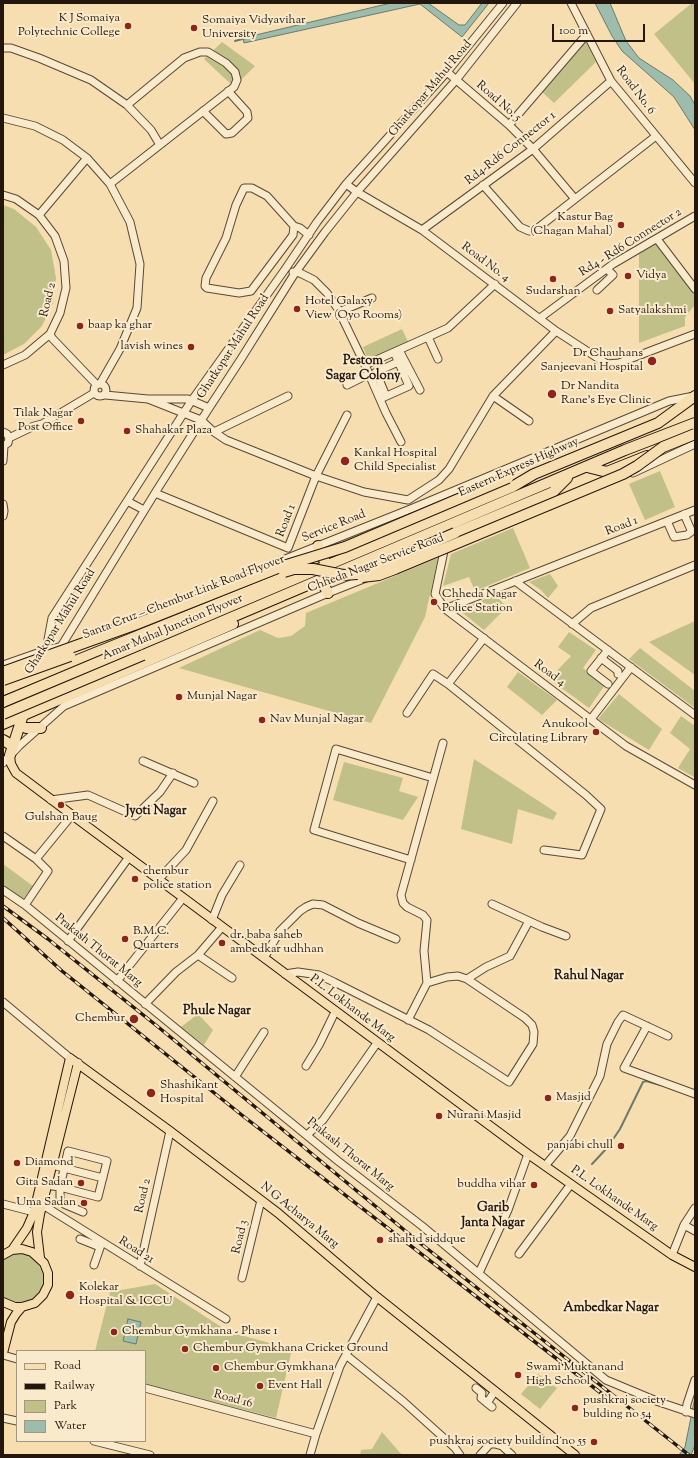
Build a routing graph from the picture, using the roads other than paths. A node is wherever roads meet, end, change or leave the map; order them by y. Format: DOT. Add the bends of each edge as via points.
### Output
graph roads {
  1 [pos="503,3"];
  2 [pos="517,3"];
  3 [pos="571,3"];
  4 [pos="587,34"];
  5 [pos="3,48"];
  6 [pos="447,72"];
  7 [pos="456,80"];
  8 [pos="611,81"];
  9 [pos="228,91"];
  10 [pos="127,105"];
  11 [pos="203,111"];
  12 [pos="3,118"];
  13 [pos="403,120"];
  14 [pos="509,125"];
  15 [pos="413,129"];
  16 [pos="656,136"];
  17 [pos="160,145"];
  18 [pos="533,149"];
  19 [pos="87,158"];
  20 [pos="695,183"];
  21 [pos="110,184"];
  22 [pos="346,184"];
  23 [pos="483,185"];
  24 [pos="357,192"];
  25 [pos="3,195"];
  26 [pos="575,199"];
  27 [pos="39,215"];
  28 [pos="695,216"];
  29 [pos="294,226"];
  30 [pos="422,230"];
  31 [pos="309,235"];
  32 [pos="657,238"];
  33 [pos="286,268"];
  34 [pos="607,269"];
  35 [pos="295,273"];
  36 [pos="495,284"];
  37 [pos="695,289"];
  38 [pos="597,290"];
  39 [pos="372,298"];
  40 [pos="339,312"];
  41 [pos="540,318"];
  42 [pos="556,331"];
  43 [pos="50,334"];
  44 [pos="695,334"];
  45 [pos="428,337"];
  46 [pos="396,351"];
  47 [pos="438,359"];
  48 [pos="398,362"];
  49 [pos="3,365"];
  50 [pos="365,365"];
  51 [pos="369,374"];
  52 [pos="99,384"];
  53 [pos="347,385"];
  54 [pos="420,390"];
  55 [pos="94,393"];
  56 [pos="105,394"];
  57 [pos="288,396"];
  58 [pos="493,396"];
  59 [pos="695,396"];
  60 [pos="383,398"];
  61 [pos="148,399"];
  62 [pos="192,400"];
  63 [pos="209,408"];
  64 [pos="184,413"];
  65 [pos="348,415"];
  66 [pos="201,420"];
  67 [pos="529,421"];
  68 [pos="695,423"];
  69 [pos="3,432"];
  70 [pos="214,432"];
  71 [pos="695,434"];
  72 [pos="9,438"];
  73 [pos="695,438"];
  74 [pos="401,442"];
  75 [pos="695,444"];
  76 [pos="4,446"];
  77 [pos="3,461"];
  78 [pos="587,467"];
  79 [pos="534,474"];
  80 [pos="572,474"];
  81 [pos="316,476"];
  82 [pos="154,493"];
  83 [pos="408,500"];
  84 [pos="127,501"];
  85 [pos="3,504"];
  86 [pos="413,508"];
  87 [pos="144,510"];
  88 [pos="695,510"];
  89 [pos="684,514"];
  90 [pos="3,516"];
  91 [pos="667,521"];
  92 [pos="318,546"];
  93 [pos="444,551"];
  94 [pos="351,561"];
  95 [pos="325,564"];
  96 [pos="695,565"];
  97 [pos="343,575"];
  98 [pos="515,581"];
  99 [pos="322,582"];
  100 [pos="328,593"];
  101 [pos="445,608"];
  102 [pos="572,624"];
  103 [pos="484,638"];
  104 [pos="62,646"];
  105 [pos="46,650"];
  106 [pos="608,650"];
  107 [pos="601,658"];
  108 [pos="3,665"];
  109 [pos="63,667"];
  110 [pos="631,667"];
  111 [pos="3,672"];
  112 [pos="46,673"];
  113 [pos="618,674"];
  114 [pos="3,680"];
  115 [pos="29,681"];
  116 [pos="448,684"];
  117 [pos="608,684"];
  118 [pos="3,690"];
  119 [pos="3,702"];
  120 [pos="64,702"];
  121 [pos="50,703"];
  122 [pos="27,713"];
  123 [pos="407,713"];
  124 [pos="695,715"];
  125 [pos="591,719"];
  126 [pos="3,721"];
  127 [pos="26,728"];
  128 [pos="41,728"];
  129 [pos="3,740"];
  130 [pos="443,743"];
  131 [pos="11,753"];
  132 [pos="143,761"];
  133 [pos="173,773"];
  134 [pos="433,778"];
  135 [pos="194,783"];
  136 [pos="695,785"];
  137 [pos="51,800"];
  138 [pos="213,801"];
  139 [pos="72,815"];
  140 [pos="3,836"];
  141 [pos="544,850"];
  142 [pos="129,857"];
  143 [pos="36,859"];
  144 [pos="411,860"];
  145 [pos="240,865"];
  146 [pos="158,880"];
  147 [pos="3,890"];
  148 [pos="183,898"];
  149 [pos="492,904"];
  150 [pos="25,905"];
  151 [pos="212,920"];
  152 [pos="529,921"];
  153 [pos="222,927"];
  154 [pos="566,936"];
  155 [pos="396,939"];
  156 [pos="68,941"];
  157 [pos="198,954"];
  158 [pos="264,958"];
  159 [pos="285,974"];
  160 [pos="232,978"];
  161 [pos="467,979"];
  162 [pos="117,981"];
  163 [pos="427,982"];
  164 [pos="3,1002"];
  165 [pos="145,1004"];
  166 [pos="335,1012"];
  167 [pos="408,1020"];
  168 [pos="647,1026"];
  169 [pos="264,1032"];
  170 [pos="668,1036"];
  171 [pos="377,1043"];
  172 [pos="70,1058"];
  173 [pos="78,1063"];
  174 [pos="306,1066"];
  175 [pos="235,1077"];
  176 [pos="695,1094"];
  177 [pos="170,1131"];
  178 [pos="307,1135"];
  179 [pos="528,1154"];
  180 [pos="52,1165"];
  181 [pos="544,1166"];
  182 [pos="65,1168"];
  183 [pos="103,1178"];
  184 [pos="47,1184"];
  185 [pos="571,1184"];
  186 [pos="60,1187"];
  187 [pos="261,1200"];
  188 [pos="39,1202"];
  189 [pos="3,1204"];
  190 [pos="695,1208"];
  191 [pos="34,1212"];
  192 [pos="83,1212"];
  193 [pos="684,1225"];
  194 [pos="695,1231"];
  195 [pos="88,1233"];
  196 [pos="101,1245"];
  197 [pos="12,1250"];
  198 [pos="519,1254"];
  199 [pos="672,1254"];
  200 [pos="3,1255"];
  201 [pos="40,1258"];
  202 [pos="94,1265"];
  203 [pos="140,1266"];
  204 [pos="695,1267"];
  205 [pos="479,1273"];
  206 [pos="242,1278"];
  207 [pos="377,1297"];
  208 [pos="3,1302"];
  209 [pos="22,1307"];
  210 [pos="226,1319"];
  211 [pos="3,1354"];
  212 [pos="346,1355"];
  213 [pos="16,1358"];
  214 [pos="695,1380"];
  215 [pos="146,1388"];
  216 [pos="476,1388"];
  217 [pos="495,1391"];
  218 [pos="690,1413"];
  219 [pos="3,1418"];
  220 [pos="16,1422"];
  221 [pos="316,1434"];
  222 [pos="98,1442"];
  223 [pos="150,1455"];
  224 [pos="310,1455"];
  225 [pos="460,1455"];
  226 [pos="480,1455"];
  227 [pos="512,1455"];
  228 [pos="575,1455"];
  1 -- 6 [label="street, Ghatkopar Mahul Road"];
  2 -- 7 [label="street, Ghatkopar Mahul Road"];
  3 -- 4 [label="street, Road No. 6"];
  4 -- 8 [label="street, Road No. 6"];
  4 -- 14 [label="street"];
  5 -- 10 [label="street" via="12,48 91,80"];
  6 -- 7 [label="street, Road No. 5"];
  6 -- 13 [label="street, Ghatkopar Mahul Road"];
  7 -- 14 [label="street, Road No. 5"];
  7 -- 15 [label="street, Ghatkopar Mahul Road"];
  8 -- 16 [label="street, Road No. 6"];
  8 -- 18 [label="street, Rd4-Rd6 Connector 1"];
  9 -- 10 [label="street" via="234,87 237,80 232,67 208,52 200,52 184,58"];
  9 -- 11 [label="street"];
  9 -- 11 [label="street" via="247,112 248,118 232,133 226,134"];
  10 -- 17 [label="street" via="151,130"];
  11 -- 17 [label="street"];
  12 -- 19 [label="street" via="35,126 63,140"];
  13 -- 15 [label="street"];
  13 -- 22 [label="street, Ghatkopar Mahul Road"];
  14 -- 18 [label="street, Road No. 5"];
  15 -- 24 [label="street, Ghatkopar Mahul Road"];
  16 -- 20 [label="street, Road No. 6"];
  16 -- 26 [label="street"];
  17 -- 21 [label="street"];
  18 -- 23 [label="street, Rd4-Rd6 Connector 1"];
  18 -- 26 [label="street, Road No. 5"];
  19 -- 21 [label="street"];
  19 -- 27 [label="street"];
  21 -- 52 [label="street" via="130,222 140,264 137,308 120,349"];
  22 -- 24 [label="street, Road No. 4"];
  22 -- 31 [label="street, Ghatkopar Mahul Road"];
  23 -- 26 [label="street" via="520,227 529,231 534,231"];
  23 -- 30 [label="street, Rd4-Rd6 Connector 1"];
  24 -- 30 [label="street, Road No. 4"];
  24 -- 35 [label="street, Ghatkopar Mahul Road"];
  25 -- 27 [label="street, Road 2" via="16,199"];
  27 -- 43 [label="street, Road 2" via="55,236 64,261 66,288 60,313"];
  28 -- 32 [label="street, Rd4 - Rd6 Connector 2"];
  29 -- 29 [label="street" via="293,235 251,291 239,293 205,286 206,278 226,238 244,188 252,188 267,196"];
  29 -- 31 [label="street"];
  30 -- 36 [label="street, Road No. 4"];
  31 -- 33 [label="street, Ghatkopar Mahul Road"];
  32 -- 34 [label="street, Rd4 - Rd6 Connector 2"];
  32 -- 37 [label="street"];
  33 -- 35 [label="street"];
  33 -- 62 [label="street, Ghatkopar Mahul Road"];
  34 -- 38 [label="street" via="613,275"];
  34 -- 41 [label="street, Rd4 - Rd6 Connector 2"];
  35 -- 40 [label="street" via="314,280 327,293"];
  35 -- 63 [label="street, Ghatkopar Mahul Road"];
  36 -- 41 [label="street, Road No. 4"];
  36 -- 45 [label="street" via="448,328"];
  39 -- 40 [label="street"];
  40 -- 50 [label="street"];
  41 -- 42 [label="street, Road No. 4"];
  42 -- 44 [label="street, Road No. 4" via="607,364"];
  42 -- 58 [label="street"];
  43 -- 49 [label="street, Road 2" via="25,355"];
  43 -- 52 [label="street"];
  45 -- 46 [label="street"];
  45 -- 47 [label="street"];
  46 -- 48 [label="street"];
  46 -- 50 [label="street"];
  46 -- 54 [label="street"];
  48 -- 60 [label="street" via="376,372"];
  48 -- 60 [label="street" via="409,386"];
  50 -- 51 [label="street"];
  51 -- 53 [label="street"];
  51 -- 60 [label="street"];
  52 -- 55 [label="street" via="94,387"];
  52 -- 56 [label="street" via="105,387"];
  55 -- 56 [label="street" via="99,397"];
  55 -- 72 [label="street" via="42,424"];
  56 -- 61 [label="street"];
  57 -- 70 [label="street"];
  58 -- 67 [label="street"];
  58 -- 83 [label="street" via="448,469 439,480"];
  59 -- 79 [label="highway, Eastern Express Highway" via="658,423"];
  59 -- 86 [label="street, Service Road" via="668,401"];
  60 -- 74 [label="street" via="386,413"];
  61 -- 62 [label="street"];
  61 -- 64 [label="street"];
  62 -- 63 [label="street"];
  62 -- 64 [label="street, Ghatkopar Mahul Road"];
  63 -- 66 [label="street, Ghatkopar Mahul Road"];
  64 -- 66 [label="street"];
  64 -- 84 [label="street, Ghatkopar Mahul Road"];
  65 -- 81 [label="street, Road 1"];
  66 -- 70 [label="street"];
  66 -- 82 [label="street, Ghatkopar Mahul Road"];
  68 -- 78 [label="highway, Eastern Express Highway"];
  69 -- 72 [label="street"];
  70 -- 81 [label="street" via="226,440"];
  71 -- 97 [label="highway, bridge" via="664,446 623,474 379,575 358,578"];
  72 -- 76 [label="street"];
  73 -- 78 [label="highway" via="607,472"];
  75 -- 93 [label="street, Chheda Nagar Service Road" via="642,469"];
  76 -- 77 [label="street"];
  78 -- 80 [label="highway, Eastern Express Highway"];
  79 -- 94 [label="highway, Eastern Express Highway" via="512,487"];
  79 -- 111 [label="highway, Santa Cruz – Chembur Link Road Flyover, bridge" via="508,478 345,546 280,567 134,625"];
  80 -- 94 [label="highway, Eastern Express Highway"];
  80 -- 97 [label="highway, Santa Cruz – Chembur Link Road Flyover, bridge" via="553,492 372,569"];
  81 -- 82 [label="street, Road 1" via="288,548"];
  81 -- 83 [label="street" via="364,492"];
  82 -- 87 [label="street, Ghatkopar Mahul Road"];
  83 -- 86 [label="street"];
  84 -- 87 [label="street"];
  84 -- 105 [label="street, Ghatkopar Mahul Road" via="52,618"];
  85 -- 90 [label="street"];
  86 -- 92 [label="street, Service Road"];
  87 -- 104 [label="street, Ghatkopar Mahul Road"];
  88 -- 89 [label="street, Road 1"];
  89 -- 91 [label="street, Road 1"];
  89 -- 91 [label="street" via="691,530 687,535 674,536"];
  91 -- 98 [label="street, Road 1"];
  92 -- 95 [label="highway"];
  92 -- 104 [label="street, Service Road"];
  93 -- 100 [label="street, Chheda Nagar Service Road"];
  93 -- 101 [label="street, Road 4" via="435,594"];
  94 -- 95 [label="highway"];
  94 -- 99 [label="highway"];
  94 -- 119 [label="highway, Amar Mahal Junction Flyover, bridge" via="138,645"];
  94 -- 126 [label="highway, Amar Mahal Junction Flyover, bridge"];
  95 -- 109 [label="highway" via="279,579"];
  96 -- 102 [label="street" via="591,608"];
  97 -- 114 [label="highway, Santa Cruz – Chembur Link Road Flyover, bridge" via="313,569 294,569 277,574"];
  98 -- 101 [label="street, Road 1"];
  98 -- 102 [label="street"];
  99 -- 100 [label="highway"];
  99 -- 120 [label="highway"];
  100 -- 120 [label="street, Chheda Nagar Service Road"];
  101 -- 103 [label="street, Road 4"];
  102 -- 106 [label="street"];
  103 -- 116 [label="street"];
  103 -- 125 [label="street, Road 4"];
  104 -- 105 [label="street, Service Road"];
  104 -- 109 [label="street"];
  104 -- 112 [label="street, Ghatkopar Mahul Road"];
  105 -- 108 [label="street, Service Road"];
  105 -- 112 [label="street"];
  105 -- 115 [label="street, Ghatkopar Mahul Road"];
  106 -- 107 [label="street"];
  106 -- 110 [label="street"];
  107 -- 113 [label="street" via="618,671"];
  107 -- 117 [label="street" via="591,671"];
  109 -- 112 [label="highway"];
  109 -- 120 [label="street"];
  110 -- 124 [label="street"];
  110 -- 125 [label="street"];
  112 -- 115 [label="highway"];
  112 -- 121 [label="street"];
  112 -- 126 [label="main road, Ghatkopar Mahul Road"];
  115 -- 118 [label="highway"];
  115 -- 126 [label="main road, Ghatkopar Mahul Road"];
  116 -- 123 [label="street" via="433,674"];
  116 -- 141 [label="street" via="601,809 582,855"];
  120 -- 121 [label="highway"];
  120 -- 128 [label="street"];
  121 -- 122 [label="highway"];
  122 -- 126 [label="highway"];
  122 -- 127 [label="highway"];
  122 -- 131 [label="highway"];
  125 -- 136 [label="street, Road 4" via="626,746"];
  127 -- 128 [label="highway"];
  127 -- 131 [label="highway"];
  128 -- 131 [label="street"];
  129 -- 131 [label="highway"];
  130 -- 134 [label="street"];
  131 -- 137 [label="main road, P.L. Lokhande Marg" via="16,773"];
  132 -- 133 [label="street"];
  133 -- 135 [label="street"];
  133 -- 137 [label="street" via="160,792 135,816 88,795"];
  134 -- 144 [label="street"];
  134 -- 144 [label="street" via="336,749 314,830"];
  137 -- 139 [label="main road, P.L. Lokhande Marg"];
  138 -- 146 [label="street" via="186,850"];
  139 -- 142 [label="main road, P.L. Lokhande Marg"];
  139 -- 143 [label="street"];
  140 -- 143 [label="street"];
  142 -- 146 [label="main road, P.L. Lokhande Marg"];
  142 -- 156 [label="street"];
  143 -- 150 [label="street" via="48,871"];
  144 -- 163 [label="street" via="401,896 407,907 424,915 427,920 424,951"];
  145 -- 151 [label="street" via="222,895"];
  146 -- 148 [label="main road, P.L. Lokhande Marg"];
  147 -- 150 [label="street, Prakash Thorat Marg"];
  148 -- 151 [label="main road, P.L. Lokhande Marg"];
  148 -- 162 [label="street"];
  149 -- 152 [label="street"];
  150 -- 156 [label="street, Prakash Thorat Marg"];
  151 -- 153 [label="main road, P.L. Lokhande Marg"];
  152 -- 154 [label="street"];
  152 -- 161 [label="street" via="510,956"];
  153 -- 157 [label="street"];
  153 -- 158 [label="main road, P.L. Lokhande Marg"];
  155 -- 158 [label="street" via="323,905 313,904 300,911 280,932"];
  156 -- 162 [label="street, Prakash Thorat Marg"];
  157 -- 160 [label="street"];
  157 -- 165 [label="street" via="176,972"];
  158 -- 159 [label="main road, P.L. Lokhande Marg"];
  159 -- 166 [label="main road, P.L. Lokhande Marg"];
  159 -- 167 [label="street" via="298,972 319,975"];
  161 -- 163 [label="street" via="458,976"];
  161 -- 167 [label="street" via="532,1025 533,1044 509,1082 429,1030"];
  162 -- 165 [label="street, Prakash Thorat Marg"];
  163 -- 167 [label="street"];
  164 -- 172 [label="street, N G Acharya Marg"];
  165 -- 175 [label="street, Prakash Thorat Marg"];
  166 -- 171 [label="main road, P.L. Lokhande Marg"];
  166 -- 174 [label="street"];
  168 -- 170 [label="street"];
  168 -- 176 [label="street" via="624,1068"];
  168 -- 181 [label="street" via="623,1015 607,1044 600,1076 570,1136"];
  169 -- 175 [label="street"];
  171 -- 178 [label="street" via="323,1120"];
  171 -- 179 [label="main road, P.L. Lokhande Marg"];
  172 -- 173 [label="main road, N G Acharya Marg"];
  172 -- 188 [label="main road"];
  173 -- 177 [label="main road, N G Acharya Marg"];
  173 -- 180 [label="main road"];
  175 -- 178 [label="street, Prakash Thorat Marg"];
  177 -- 187 [label="main road, N G Acharya Marg"];
  177 -- 203 [label="street, Road 2"];
  178 -- 205 [label="street, Prakash Thorat Marg"];
  179 -- 181 [label="main road, P.L. Lokhande Marg"];
  179 -- 205 [label="street" via="508,1210"];
  180 -- 182 [label="street"];
  180 -- 184 [label="main road"];
  181 -- 185 [label="main road, P.L. Lokhande Marg"];
  182 -- 183 [label="street"];
  182 -- 183 [label="street" via="68,1152 106,1161"];
  182 -- 186 [label="street"];
  183 -- 186 [label="street" via="98,1197"];
  184 -- 186 [label="street"];
  184 -- 188 [label="main road"];
  185 -- 198 [label="street"];
  185 -- 199 [label="main road, P.L. Lokhande Marg"];
  186 -- 192 [label="street" via="60,1199 64,1204"];
  187 -- 206 [label="street, Road 3"];
  187 -- 207 [label="main road, N G Acharya Marg"];
  188 -- 191 [label="main road"];
  188 -- 195 [label="street, Road 21"];
  188 -- 201 [label="main road" via="37,1232"];
  189 -- 191 [label="street"];
  190 -- 193 [label="street"];
  191 -- 197 [label="main road"];
  193 -- 194 [label="street"];
  193 -- 199 [label="street"];
  195 -- 196 [label="street, Road 21"];
  195 -- 196 [label="street" via="83,1240"];
  196 -- 202 [label="street"];
  196 -- 203 [label="street, Road 21"];
  197 -- 200 [label="main road"];
  197 -- 201 [label="main road" via="22,1249"];
  199 -- 204 [label="main road, P.L. Lokhande Marg"];
  201 -- 209 [label="main road" via="48,1273 48,1285 35,1303"];
  203 -- 210 [label="street, Road 21"];
  205 -- 218 [label="street, Prakash Thorat Marg" via="606,1380"];
  207 -- 212 [label="street"];
  207 -- 217 [label="main road, N G Acharya Marg"];
  208 -- 209 [label="main road"];
  209 -- 211 [label="main road" via="11,1322"];
  211 -- 213 [label="street"];
  212 -- 221 [label="street"];
  212 -- 225 [label="street" via="404,1402"];
  214 -- 218 [label="street" via="687,1404"];
  215 -- 221 [label="street, Road 16"];
  216 -- 217 [label="street" via="482,1392 481,1398 489,1405"];
  217 -- 228 [label="main road, N G Acharya Marg"];
  219 -- 220 [label="street"];
  221 -- 224 [label="street"];
  222 -- 223 [label="street"];
  226 -- 227 [label="street" via="490,1444 502,1446"];
}
